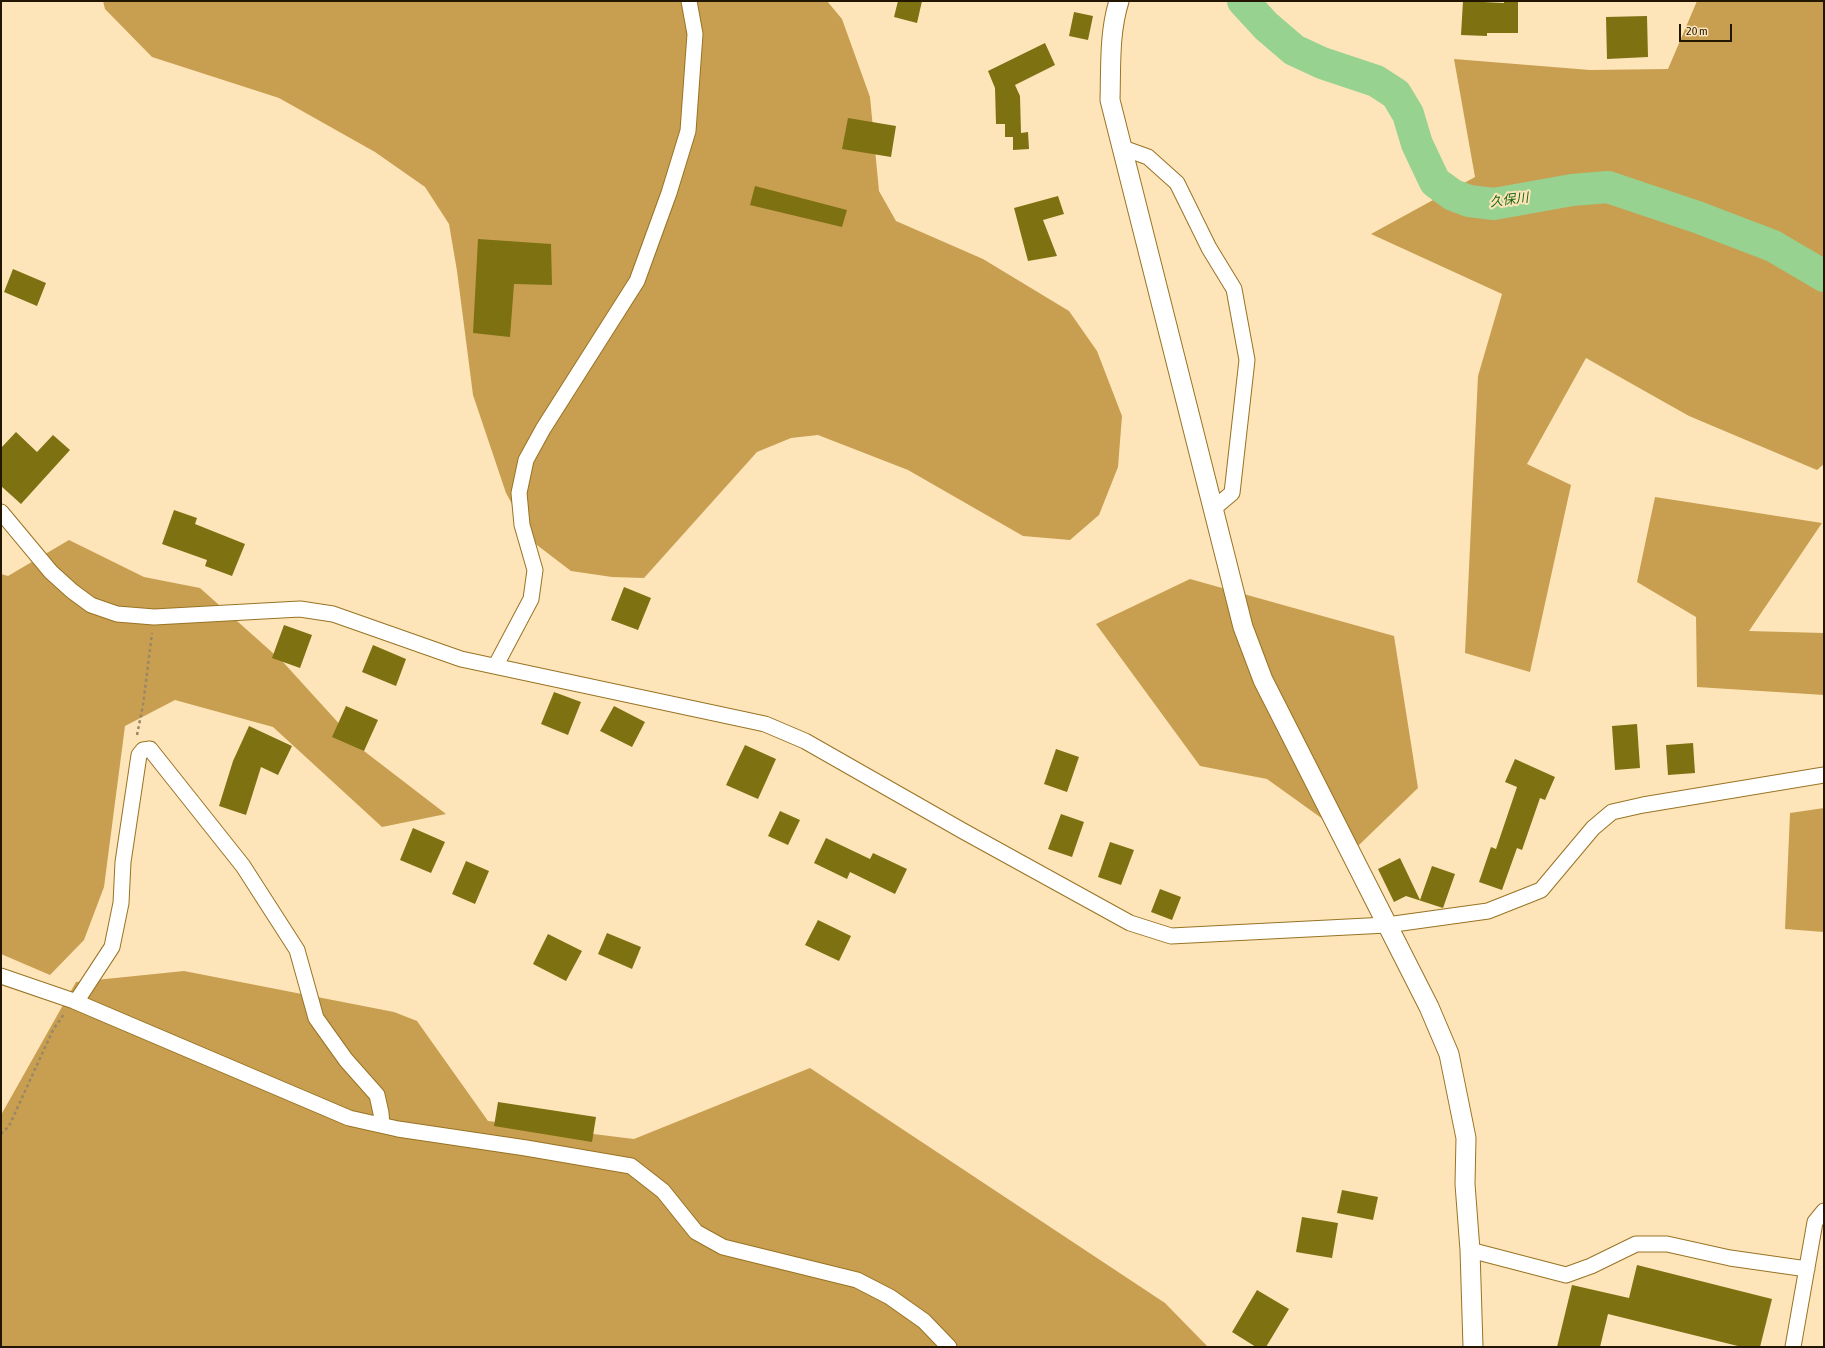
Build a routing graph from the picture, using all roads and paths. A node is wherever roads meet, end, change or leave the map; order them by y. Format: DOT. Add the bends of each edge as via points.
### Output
graph roads {
  1 [pos="689,1"];
  2 [pos="1119,1"];
  3 [pos="1123,148"];
  4 [pos="1213,509"];
  5 [pos="1,512"];
  6 [pos="496,665"];
  7 [pos="1824,775"];
  8 [pos="1387,925"];
  9 [pos="1,976"];
  10 [pos="75,1002"];
  11 [pos="382,1125"];
  12 [pos="1,1134"];
  13 [pos="1824,1211"];
  14 [pos="1470,1250"];
  15 [pos="1806,1269"];
  16 [pos="949,1347"];
  17 [pos="1473,1347"];
  18 [pos="1793,1347"];
  1 -- 6 [label="street" via="695,34 688,131 637,281 526,460 519,493 522,526 535,570 531,600"];
  2 -- 3 [label="street" via="1111,53 1110,100"];
  3 -- 4 [label="street"];
  3 -- 4 [label="street" via="1148,157 1177,183 1209,248 1234,289 1247,360 1232,493"];
  4 -- 8 [label="street" via="1243,627 1263,680"];
  5 -- 6 [label="street" via="51,572 72,591 91,605 117,614 154,617 300,610 333,614 461,659"];
  6 -- 8 [label="street" via="765,724 806,741 1130,923 1171,936"];
  7 -- 8 [label="street" via="1612,812 1592,828 1541,890 1488,911"];
  8 -- 14 [label="street" via="1429,1007 1449,1054 1466,1138 1465,1184"];
  9 -- 10 [label="street"];
  10 -- 11 [label="street" via="349,1118"];
  10 -- 11 [label="street" via="112,947 121,903 123,862 139,755 143,750 150,749 243,866 297,950 316,1018 346,1060 377,1095"];
  10 -- 12 [label="path" via="53,1030 9,1126"];
  11 -- 16 [label="street" via="631,1166 663,1191 696,1232 722,1247 858,1280 890,1297 924,1321"];
  13 -- 15 [label="street" via="1815,1222"];
  14 -- 15 [label="street" via="1566,1275 1636,1244 1666,1244 1730,1258"];
  14 -- 17 [label="street"];
  15 -- 18 [label="street"];
}
